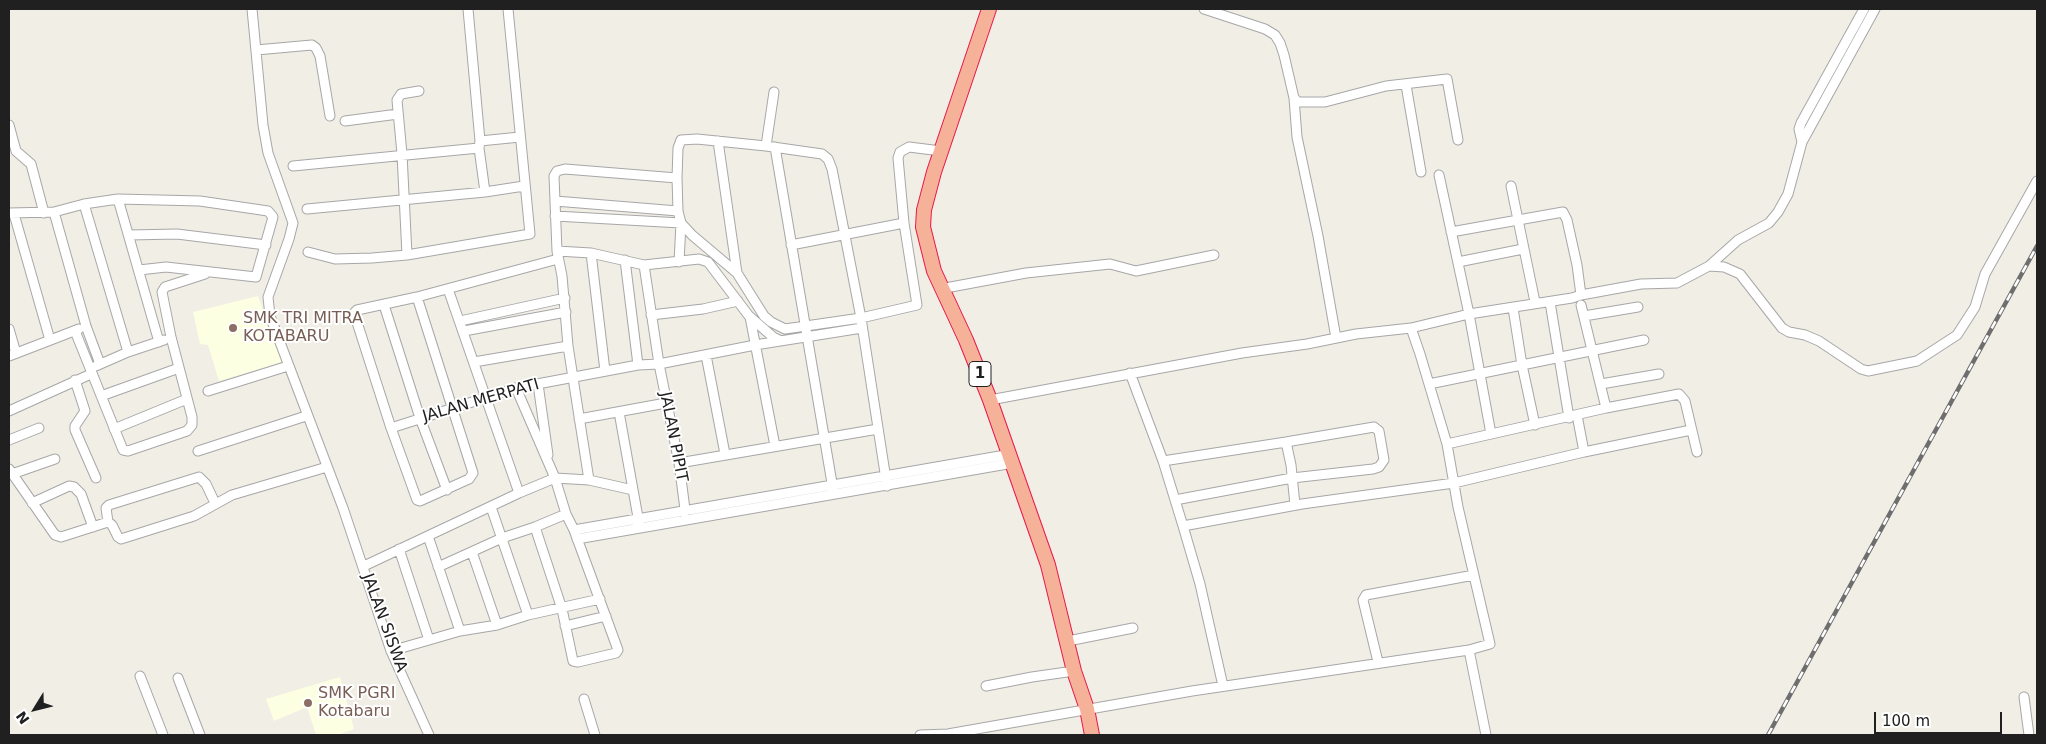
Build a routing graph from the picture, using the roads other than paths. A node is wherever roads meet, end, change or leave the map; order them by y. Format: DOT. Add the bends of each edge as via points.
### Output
graph roads {
  1 [pos="252,9"];
  2 [pos="468,9"];
  3 [pos="508,9"];
  4 [pos="1204,9"];
  5 [pos="1864,9"];
  6 [pos="1875,9"];
  7 [pos="987,11"];
  8 [pos="256,50"];
  9 [pos="1406,85"];
  10 [pos="419,91"];
  11 [pos="774,92"];
  12 [pos="1294,98"];
  13 [pos="398,114"];
  14 [pos="330,116"];
  15 [pos="344,121"];
  16 [pos="9,124"];
  17 [pos="520,137"];
  18 [pos="1458,140"];
  19 [pos="718,141"];
  20 [pos="1802,142"];
  21 [pos="479,145"];
  22 [pos="766,146"];
  23 [pos="775,147"];
  24 [pos="941,151"];
  25 [pos="402,154"];
  26 [pos="293,166"];
  27 [pos="1421,172"];
  28 [pos="1439,175"];
  29 [pos="678,178"];
  30 [pos="2037,181"];
  31 [pos="524,186"];
  32 [pos="1511,186"];
  33 [pos="485,192"];
  34 [pos="118,199"];
  35 [pos="404,200"];
  36 [pos="555,202"];
  37 [pos="84,204"];
  38 [pos="307,209"];
  39 [pos="678,211"];
  40 [pos="54,212"];
  41 [pos="12,213"];
  42 [pos="44,213"];
  43 [pos="555,216"];
  44 [pos="1517,219"];
  45 [pos="681,223"];
  46 [pos="904,223"];
  47 [pos="1451,232"];
  48 [pos="845,234"];
  49 [pos="129,235"];
  50 [pos="266,245"];
  51 [pos="791,245"];
  52 [pos="1523,249"];
  53 [pos="308,252"];
  54 [pos="591,253"];
  55 [pos="407,255"];
  56 [pos="558,255"];
  57 [pos="1214,256"];
  58 [pos="625,260"];
  59 [pos="678,262"];
  60 [pos="1458,262"];
  61 [pos="644,265"];
  62 [pos="1709,266"];
  63 [pos="139,270"];
  64 [pos="207,273"];
  65 [pos="737,273"];
  66 [pos="448,289"];
  67 [pos="940,289"];
  68 [pos="1581,295"];
  69 [pos="417,297"];
  70 [pos="565,298"];
  71 [pos="738,301"];
  72 [pos="1535,302"];
  73 [pos="1550,302"];
  74 [pos="384,304"];
  75 [pos="1582,305"];
  76 [pos="1638,307"];
  77 [pos="1513,308"];
  78 [pos="566,312"];
  79 [pos="651,314"];
  80 [pos="1469,314"];
  81 [pos="750,316"];
  82 [pos="1584,316"];
  83 [pos="860,318"];
  84 [pos="460,321"];
  85 [pos="86,326"];
  86 [pos="862,328"];
  87 [pos="1411,328"];
  88 [pos="9,329"];
  89 [pos="75,331"];
  90 [pos="464,331"];
  91 [pos="806,331"];
  92 [pos="171,337"];
  93 [pos="1336,338"];
  94 [pos="50,340"];
  95 [pos="1644,340"];
  96 [pos="781,341"];
  97 [pos="159,342"];
  98 [pos="755,345"];
  99 [pos="568,346"];
  100 [pos="1593,350"];
  101 [pos="128,352"];
  102 [pos="12,355"];
  103 [pos="706,355"];
  104 [pos="1558,357"];
  105 [pos="474,362"];
  106 [pos="100,364"];
  107 [pos="638,364"];
  108 [pos="659,364"];
  109 [pos="1522,365"];
  110 [pos="288,366"];
  111 [pos="179,368"];
  112 [pos="90,371"];
  113 [pos="605,372"];
  114 [pos="1130,373"];
  115 [pos="1480,373"];
  116 [pos="1659,374"];
  117 [pos="573,378"];
  118 [pos="75,380"];
  119 [pos="538,384"];
  120 [pos="1429,384"];
  121 [pos="1601,384"];
  122 [pos="516,388"];
  123 [pos="208,391"];
  124 [pos="101,396"];
  125 [pos="485,397"];
  126 [pos="187,399"];
  127 [pos="990,400"];
  128 [pos="666,403"];
  129 [pos="452,407"];
  130 [pos="1606,408"];
  131 [pos="9,411"];
  132 [pos="619,412"];
  133 [pos="306,416"];
  134 [pos="1573,417"];
  135 [pos="420,418"];
  136 [pos="579,419"];
  137 [pos="1535,425"];
  138 [pos="40,428"];
  139 [pos="391,428"];
  140 [pos="114,429"];
  141 [pos="878,429"];
  142 [pos="1691,430"];
  143 [pos="1491,434"];
  144 [pos="824,438"];
  145 [pos="9,440"];
  146 [pos="1286,442"];
  147 [pos="1447,444"];
  148 [pos="775,446"];
  149 [pos="198,451"];
  150 [pos="1584,452"];
  151 [pos="1697,452"];
  152 [pos="725,454"];
  153 [pos="55,459"];
  154 [pos="1012,459"];
  155 [pos="1163,462"];
  156 [pos="679,463"];
  157 [pos="549,466"];
  158 [pos="327,467"];
  159 [pos="10,471"];
  160 [pos="96,478"];
  161 [pos="554,478"];
  162 [pos="1292,478"];
  163 [pos="589,480"];
  164 [pos="886,481"];
  165 [pos="1454,483"];
  166 [pos="447,490"];
  167 [pos="633,490"];
  168 [pos="833,490"];
  169 [pos="519,493"];
  170 [pos="1175,500"];
  171 [pos="32,502"];
  172 [pos="215,503"];
  173 [pos="1295,505"];
  174 [pos="491,507"];
  175 [pos="566,514"];
  176 [pos="686,516"];
  177 [pos="108,522"];
  178 [pos="639,523"];
  179 [pos="1183,526"];
  180 [pos="93,527"];
  181 [pos="535,527"];
  182 [pos="576,535"];
  183 [pos="428,536"];
  184 [pos="502,538"];
  185 [pos="399,549"];
  186 [pos="472,552"];
  187 [pos="364,566"];
  188 [pos="438,567"];
  189 [pos="1474,575"];
  190 [pos="600,599"];
  191 [pos="562,609"];
  192 [pos="528,615"];
  193 [pos="606,616"];
  194 [pos="497,625"];
  195 [pos="565,626"];
  196 [pos="1133,628"];
  197 [pos="460,631"];
  198 [pos="429,640"];
  199 [pos="1068,641"];
  200 [pos="1468,650"];
  201 [pos="392,651"];
  202 [pos="1378,662"];
  203 [pos="1074,671"];
  204 [pos="140,676"];
  205 [pos="178,678"];
  206 [pos="986,686"];
  207 [pos="1223,686"];
  208 [pos="2024,697"];
  209 [pos="584,699"];
  210 [pos="1087,709"];
  211 [pos="162,735"];
  212 [pos="200,735"];
  213 [pos="429,735"];
  214 [pos="595,735"];
  215 [pos="920,735"];
  216 [pos="1092,735"];
  217 [pos="1486,735"];
  218 [pos="2029,735"];
  1 -- 8 [label="street, JALAN SISWA"];
  2 -- 21 [label="street"];
  3 -- 17 [label="street"];
  4 -- 12 [label="street" via="1274,35 1284,55"];
  5 -- 20 [label="street" via="1801,123 1798,130"];
  6 -- 20 [label="street"];
  7 -- 24 [label="highway, 1"];
  8 -- 14 [label="street" via="312,45 316,48"];
  8 -- 110 [label="street, JALAN SISWA" via="268,153 293,223 268,297"];
  9 -- 12 [label="street" via="1386,86 1318,103 1298,102"];
  9 -- 18 [label="street" via="1447,79"];
  9 -- 27 [label="street"];
  10 -- 13 [label="street" via="399,96"];
  11 -- 22 [label="street"];
  12 -- 93 [label="street" via="1297,136"];
  13 -- 15 [label="street"];
  13 -- 25 [label="street"];
  16 -- 42 [label="street" via="16,151 31,164"];
  17 -- 21 [label="street"];
  17 -- 31 [label="street"];
  19 -- 22 [label="street"];
  19 -- 29 [label="street" via="681,140"];
  19 -- 65 [label="street"];
  20 -- 62 [label="street" via="1788,194 1778,212 1769,223 1738,240"];
  21 -- 25 [label="street"];
  21 -- 33 [label="street"];
  22 -- 23 [label="street"];
  23 -- 48 [label="street" via="822,154 828,159"];
  23 -- 51 [label="street"];
  24 -- 46 [label="street" via="909,147 898,154"];
  24 -- 67 [label="highway, 1" via="922,219"];
  25 -- 26 [label="street"];
  25 -- 35 [label="street"];
  28 -- 47 [label="street"];
  29 -- 36 [label="street" via="566,169 557,171 554,176"];
  29 -- 39 [label="street"];
  30 -- 62 [label="street" via="1985,274 1975,307 1957,335 1917,361 1868,371 1861,369 1819,341 1782,328 1740,274 1724,267"];
  31 -- 33 [label="street"];
  31 -- 55 [label="street" via="530,234"];
  32 -- 44 [label="street"];
  33 -- 35 [label="street"];
  34 -- 37 [label="street"];
  34 -- 49 [label="street"];
  34 -- 50 [label="street" via="200,201 268,211 274,220"];
  35 -- 38 [label="street"];
  35 -- 55 [label="street"];
  36 -- 39 [label="street"];
  36 -- 43 [label="street"];
  37 -- 40 [label="street"];
  37 -- 101 [label="street"];
  39 -- 45 [label="street"];
  40 -- 42 [label="street"];
  40 -- 85 [label="street"];
  41 -- 42 [label="street"];
  41 -- 94 [label="street"];
  43 -- 45 [label="street"];
  43 -- 56 [label="street"];
  44 -- 47 [label="street"];
  44 -- 52 [label="street"];
  44 -- 68 [label="street" via="1559,212 1565,214"];
  45 -- 59 [label="street"];
  45 -- 65 [label="street"];
  46 -- 48 [label="street"];
  46 -- 83 [label="street" via="917,305"];
  47 -- 60 [label="street"];
  48 -- 51 [label="street"];
  48 -- 83 [label="street"];
  49 -- 50 [label="street" via="177,234"];
  49 -- 63 [label="street"];
  50 -- 64 [label="street" via="256,277"];
  51 -- 91 [label="street"];
  52 -- 60 [label="street"];
  52 -- 72 [label="street"];
  53 -- 55 [label="street" via="335,259"];
  54 -- 56 [label="street"];
  54 -- 58 [label="street"];
  54 -- 113 [label="street"];
  56 -- 66 [label="street"];
  56 -- 70 [label="street"];
  57 -- 67 [label="street" via="1136,271 1110,264 1026,273"];
  58 -- 61 [label="street"];
  58 -- 107 [label="street"];
  59 -- 61 [label="street"];
  59 -- 71 [label="street" via="708,262"];
  60 -- 80 [label="street"];
  61 -- 79 [label="street, JALAN PIPIT"];
  62 -- 68 [label="street" via="1677,282 1641,284"];
  63 -- 64 [label="street" via="166,267"];
  63 -- 97 [label="street"];
  64 -- 92 [label="street" via="162,289"];
  65 -- 91 [label="street" via="770,322 784,329"];
  66 -- 69 [label="street"];
  66 -- 84 [label="street"];
  67 -- 127 [label="highway, 1" via="966,340"];
  68 -- 73 [label="street"];
  69 -- 74 [label="street"];
  69 -- 129 [label="street"];
  70 -- 78 [label="street"];
  70 -- 84 [label="street"];
  71 -- 79 [label="street" via="703,309"];
  71 -- 81 [label="street"];
  72 -- 73 [label="street"];
  72 -- 77 [label="street"];
  73 -- 104 [label="street"];
  74 -- 135 [label="street"];
  74 -- 139 [label="street" via="357,310 354,315"];
  75 -- 82 [label="street"];
  76 -- 82 [label="street"];
  77 -- 80 [label="street"];
  77 -- 109 [label="street"];
  78 -- 90 [label="street"];
  78 -- 99 [label="street"];
  79 -- 108 [label="street, JALAN PIPIT"];
  80 -- 87 [label="street"];
  80 -- 115 [label="street"];
  81 -- 96 [label="street"];
  81 -- 98 [label="street"];
  82 -- 100 [label="street"];
  83 -- 86 [label="street"];
  83 -- 91 [label="street"];
  84 -- 90 [label="street"];
  85 -- 89 [label="street"];
  85 -- 106 [label="street"];
  86 -- 91 [label="street"];
  86 -- 141 [label="street"];
  87 -- 93 [label="street"];
  87 -- 120 [label="street"];
  88 -- 102 [label="street"];
  89 -- 94 [label="street"];
  89 -- 112 [label="street"];
  90 -- 105 [label="street"];
  91 -- 96 [label="street, JALAN MERPATI"];
  91 -- 144 [label="street"];
  92 -- 97 [label="street"];
  92 -- 111 [label="street"];
  93 -- 114 [label="street"];
  94 -- 102 [label="street"];
  95 -- 100 [label="street"];
  96 -- 98 [label="street, JALAN MERPATI"];
  97 -- 101 [label="street"];
  98 -- 103 [label="street, JALAN MERPATI"];
  98 -- 148 [label="street"];
  99 -- 105 [label="street"];
  99 -- 117 [label="street"];
  100 -- 104 [label="street"];
  100 -- 121 [label="street"];
  101 -- 106 [label="street"];
  103 -- 108 [label="street, JALAN MERPATI"];
  103 -- 152 [label="street"];
  104 -- 109 [label="street"];
  104 -- 134 [label="street"];
  105 -- 125 [label="street"];
  106 -- 112 [label="street"];
  107 -- 108 [label="street, JALAN MERPATI"];
  107 -- 113 [label="street, JALAN MERPATI"];
  108 -- 128 [label="street, JALAN PIPIT"];
  109 -- 115 [label="street"];
  109 -- 137 [label="street"];
  110 -- 123 [label="street"];
  110 -- 133 [label="street, JALAN SISWA"];
  111 -- 124 [label="street"];
  111 -- 126 [label="street"];
  112 -- 118 [label="street"];
  112 -- 124 [label="street"];
  113 -- 117 [label="street, JALAN MERPATI"];
  114 -- 127 [label="street"];
  114 -- 155 [label="street"];
  115 -- 120 [label="street"];
  115 -- 143 [label="street"];
  116 -- 121 [label="street"];
  117 -- 119 [label="street, JALAN MERPATI"];
  117 -- 136 [label="street"];
  118 -- 131 [label="street"];
  118 -- 160 [label="street" via="85,411 75,430"];
  119 -- 122 [label="street, JALAN MERPATI"];
  119 -- 157 [label="street"];
  120 -- 147 [label="street"];
  121 -- 130 [label="street"];
  122 -- 125 [label="street, JALAN MERPATI"];
  122 -- 157 [label="street"];
  124 -- 140 [label="street"];
  125 -- 129 [label="street, JALAN MERPATI"];
  125 -- 169 [label="street"];
  126 -- 140 [label="street"];
  126 -- 140 [label="street" via="192,425 186,431 126,452 120,446"];
  127 -- 154 [label="highway, 1"];
  128 -- 132 [label="street"];
  128 -- 156 [label="street, JALAN PIPIT"];
  129 -- 135 [label="street, JALAN MERPATI"];
  129 -- 166 [label="street" via="473,473 469,480"];
  130 -- 134 [label="street"];
  130 -- 142 [label="street" via="1679,394 1685,401"];
  132 -- 136 [label="street"];
  132 -- 167 [label="street"];
  133 -- 149 [label="street"];
  133 -- 158 [label="street, JALAN SISWA"];
  134 -- 137 [label="street"];
  134 -- 150 [label="street"];
  135 -- 139 [label="street, JALAN MERPATI"];
  135 -- 166 [label="street"];
  136 -- 163 [label="street"];
  137 -- 143 [label="street"];
  138 -- 145 [label="street"];
  139 -- 166 [label="street" via="417,500"];
  141 -- 144 [label="street"];
  141 -- 164 [label="street"];
  142 -- 150 [label="street"];
  142 -- 151 [label="street"];
  143 -- 147 [label="street"];
  144 -- 148 [label="street"];
  144 -- 168 [label="street"];
  146 -- 155 [label="street"];
  146 -- 162 [label="street"];
  146 -- 162 [label="street" via="1374,427 1379,430 1383,450 1384,460 1379,467"];
  147 -- 165 [label="street"];
  148 -- 152 [label="street"];
  150 -- 165 [label="street"];
  152 -- 156 [label="street"];
  153 -- 159 [label="street"];
  154 -- 164 [label="street"];
  154 -- 199 [label="highway, 1" via="1048,565"];
  155 -- 170 [label="street"];
  156 -- 176 [label="street, JALAN PIPIT"];
  157 -- 161 [label="street"];
  158 -- 172 [label="street"];
  158 -- 187 [label="street, JALAN SISWA"];
  159 -- 171 [label="street"];
  161 -- 163 [label="street"];
  161 -- 169 [label="street"];
  161 -- 175 [label="street"];
  162 -- 170 [label="street"];
  162 -- 173 [label="street"];
  163 -- 167 [label="street"];
  164 -- 168 [label="street"];
  165 -- 173 [label="street"];
  165 -- 189 [label="street"];
  167 -- 178 [label="street"];
  168 -- 176 [label="street"];
  169 -- 174 [label="street"];
  170 -- 179 [label="street"];
  171 -- 180 [label="street" via="55,536"];
  171 -- 180 [label="street" via="69,486 74,487"];
  172 -- 177 [label="street" via="205,512 123,538 118,537"];
  172 -- 177 [label="street" via="206,484 198,477 109,505 106,508"];
  173 -- 179 [label="street"];
  174 -- 183 [label="street"];
  174 -- 184 [label="street"];
  175 -- 181 [label="street"];
  175 -- 182 [label="street"];
  176 -- 178 [label="street"];
  177 -- 180 [label="street"];
  178 -- 182 [label="street"];
  179 -- 207 [label="street"];
  181 -- 184 [label="street"];
  181 -- 191 [label="street"];
  182 -- 190 [label="street"];
  183 -- 185 [label="street"];
  183 -- 188 [label="street"];
  184 -- 186 [label="street"];
  184 -- 192 [label="street"];
  185 -- 187 [label="street"];
  185 -- 198 [label="street"];
  186 -- 188 [label="street"];
  186 -- 194 [label="street"];
  187 -- 201 [label="street, JALAN SISWA"];
  188 -- 197 [label="street"];
  189 -- 200 [label="street" via="1490,644"];
  189 -- 202 [label="street" via="1366,594 1363,600"];
  190 -- 191 [label="street"];
  190 -- 193 [label="street"];
  191 -- 192 [label="street"];
  191 -- 195 [label="street"];
  192 -- 194 [label="street"];
  193 -- 195 [label="street"];
  193 -- 195 [label="street" via="618,650 613,654 574,662"];
  194 -- 197 [label="street"];
  196 -- 199 [label="street"];
  197 -- 198 [label="street"];
  198 -- 201 [label="street"];
  199 -- 203 [label="highway, 1"];
  200 -- 202 [label="street"];
  200 -- 217 [label="street"];
  201 -- 213 [label="street, JALAN SISWA"];
  202 -- 207 [label="street"];
  203 -- 206 [label="street"];
  203 -- 210 [label="highway, 1"];
  204 -- 211 [label="street"];
  205 -- 212 [label="street"];
  207 -- 210 [label="street"];
  208 -- 218 [label="street"];
  209 -- 214 [label="street"];
  210 -- 215 [label="street" via="948,734"];
  210 -- 216 [label="highway, 1"];
}
